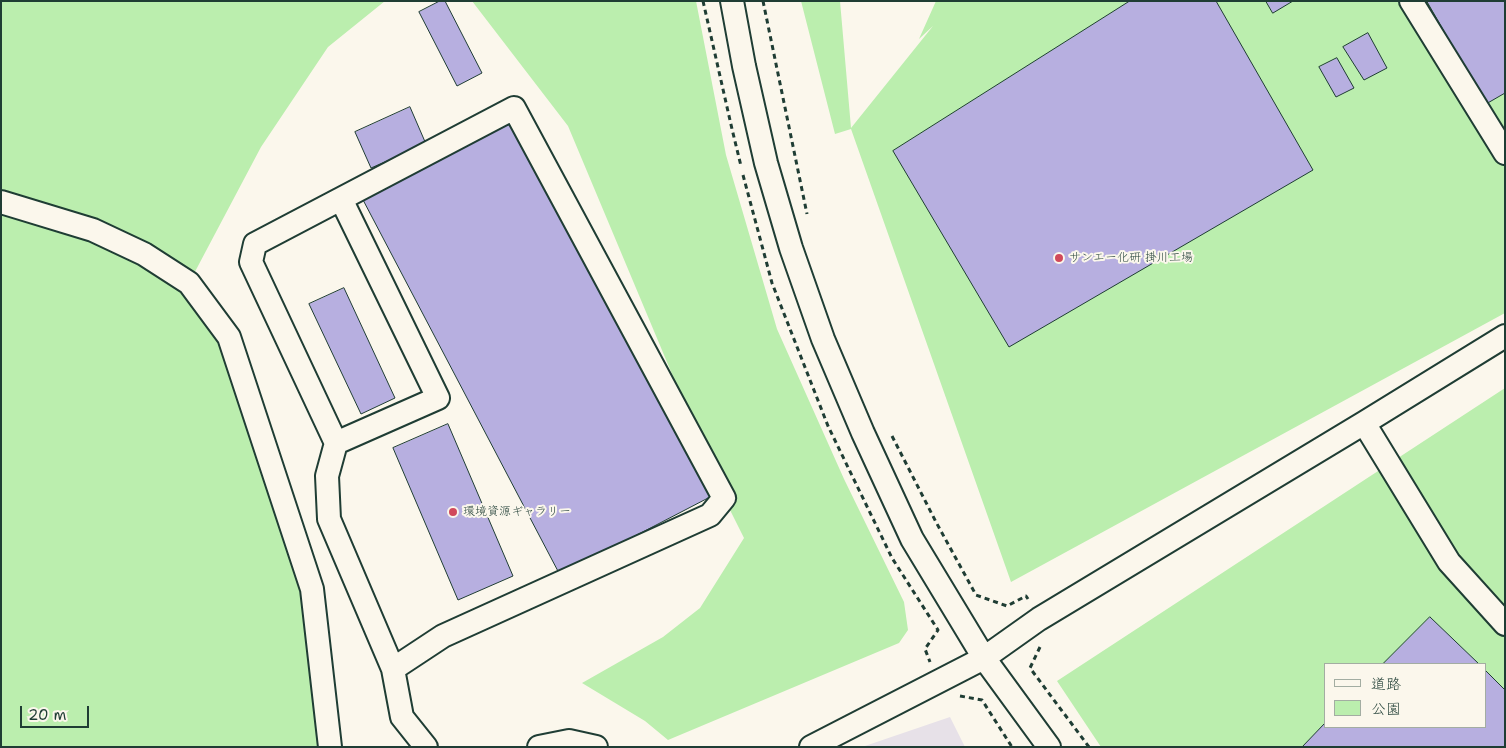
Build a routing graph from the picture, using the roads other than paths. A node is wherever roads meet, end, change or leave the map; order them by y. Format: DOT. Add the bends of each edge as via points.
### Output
graph roads {
  1 [pos="732,1"];
  2 [pos="1411,1"];
  3 [pos="1505,152"];
  4 [pos="341,199"];
  5 [pos="1,202"];
  6 [pos="1505,336"];
  7 [pos="1364,423"];
  8 [pos="336,443"];
  9 [pos="1505,624"];
  10 [pos="984,658"];
  11 [pos="394,669"];
  12 [pos="330,747"];
  13 [pos="426,747"];
  14 [pos="539,747"];
  15 [pos="596,747"];
  16 [pos="811,747"];
  17 [pos="1050,747"];
  1 -- 10 [label="street" via="766,163 823,339 912,539"];
  2 -- 3 [label="street"];
  4 -- 8 [label="street" via="255,244 251,262"];
  4 -- 8 [label="street" via="438,398"];
  4 -- 11 [label="street" via="514,108 724,498 710,515 443,636"];
  5 -- 12 [label="street" via="93,230 144,254 189,283 230,337 312,589"];
  6 -- 7 [label="street"];
  7 -- 9 [label="street" via="1450,562"];
  7 -- 10 [label="street" via="1039,619"];
  8 -- 11 [label="street" via="327,476 329,519"];
  10 -- 16 [label="street"];
  10 -- 17 [label="street"];
  11 -- 13 [label="street" via="402,718"];
  14 -- 15 [label="street" via="569,741"];
}
